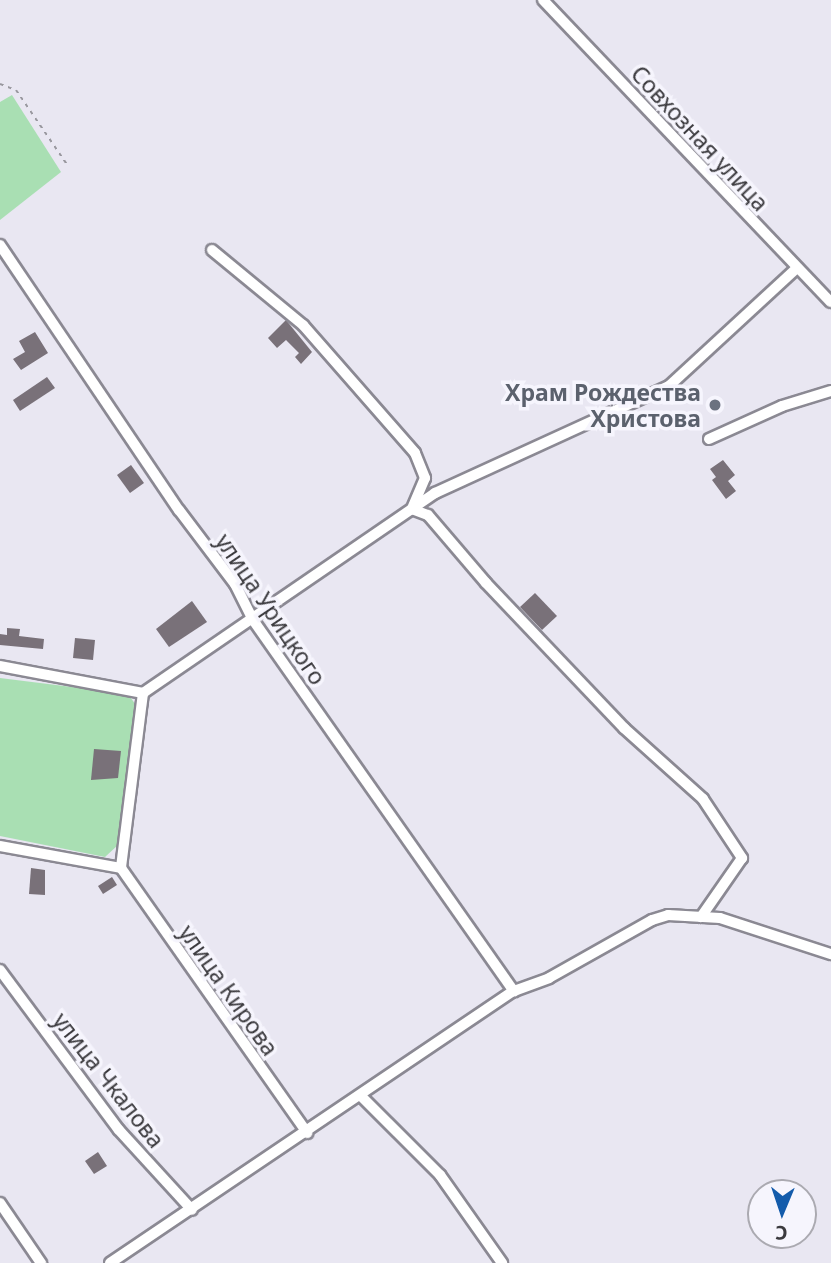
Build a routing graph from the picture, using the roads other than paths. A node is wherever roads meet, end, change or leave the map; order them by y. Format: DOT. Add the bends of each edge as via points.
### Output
graph roads {
  1 [pos="543,0"];
  2 [pos="0,245"];
  3 [pos="212,250"];
  4 [pos="796,268"];
  5 [pos="831,302"];
  6 [pos="831,391"];
  7 [pos="709,439"];
  8 [pos="412,509"];
  9 [pos="253,620"];
  10 [pos="0,666"];
  11 [pos="143,693"];
  12 [pos="0,846"];
  13 [pos="121,868"];
  14 [pos="701,917"];
  15 [pos="831,954"];
  16 [pos="0,970"];
  17 [pos="514,991"];
  18 [pos="362,1097"];
  19 [pos="307,1133"];
  20 [pos="0,1203"];
  21 [pos="192,1210"];
  22 [pos="41,1263"];
  23 [pos="110,1263"];
  24 [pos="502,1263"];
  1 -- 4 [label="street, Совхозная улица"];
  2 -- 9 [label="street, улица Урицкого" via="179,510 235,584"];
  3 -- 8 [label="street" via="303,325 415,453 425,478"];
  4 -- 5 [label="street, Совхозная улица"];
  4 -- 8 [label="street" via="669,387 542,441 435,493"];
  6 -- 7 [label="street" via="782,406"];
  8 -- 9 [label="street"];
  8 -- 14 [label="street" via="428,515 624,728 709,808 741,858"];
  9 -- 11 [label="street"];
  9 -- 17 [label="street, улица Урицкого"];
  10 -- 11 [label="street"];
  11 -- 13 [label="street"];
  12 -- 13 [label="street"];
  13 -- 19 [label="street, улица Кирова"];
  14 -- 15 [label="street" via="720,918"];
  14 -- 17 [label="street" via="668,915 652,920 549,978"];
  16 -- 21 [label="street, улица Чкалова" via="119,1130"];
  17 -- 18 [label="street"];
  18 -- 19 [label="street"];
  18 -- 24 [label="street" via="440,1175"];
  19 -- 21 [label="street"];
  20 -- 22 [label="street"];
  21 -- 23 [label="street"];
}
